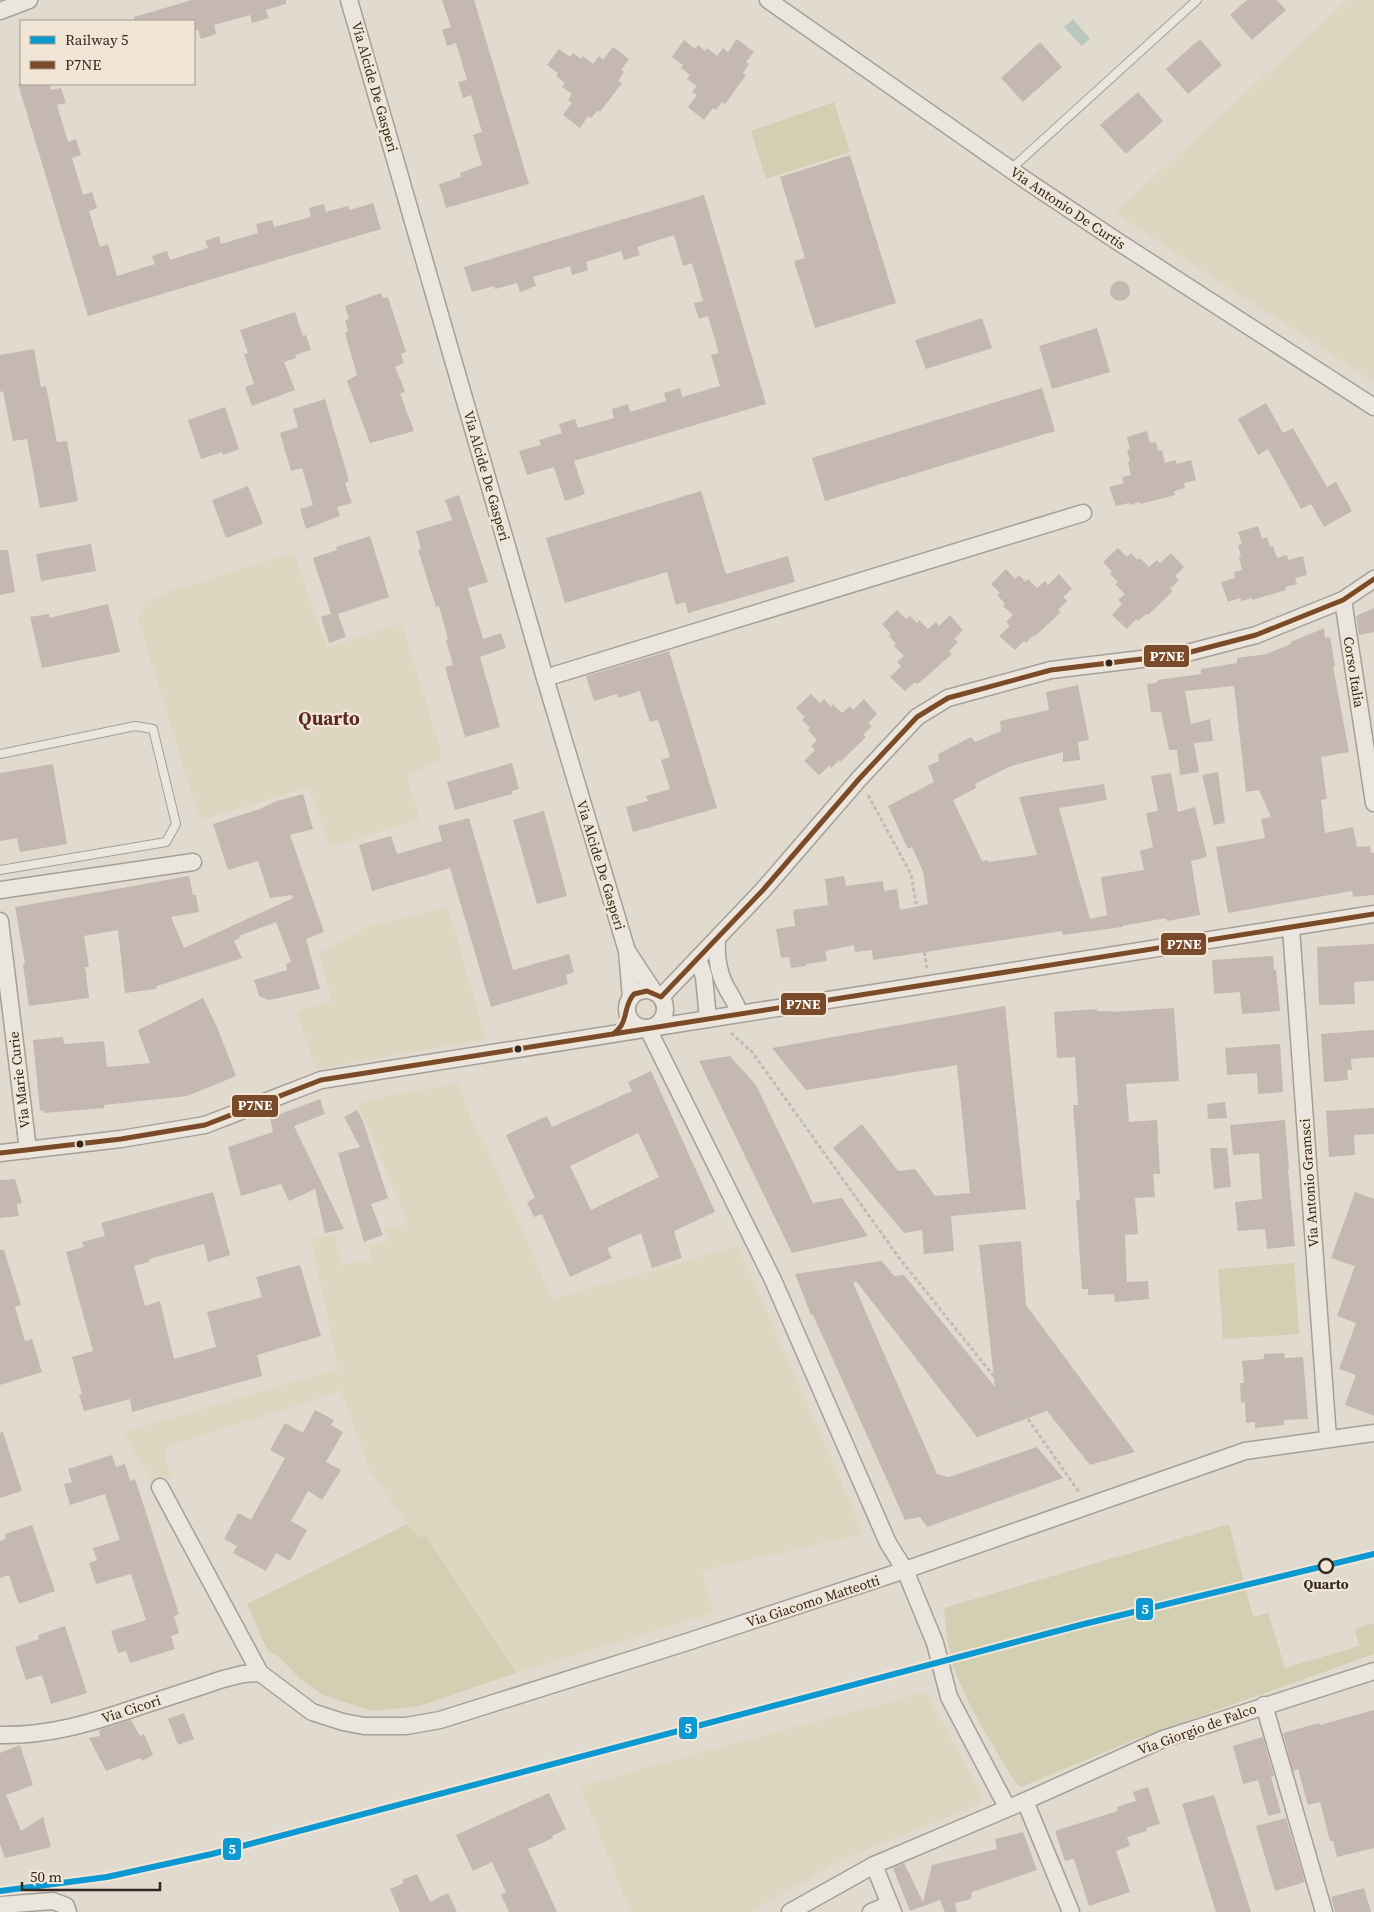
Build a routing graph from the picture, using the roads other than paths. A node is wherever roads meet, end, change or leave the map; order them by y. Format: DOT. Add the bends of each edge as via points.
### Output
graph roads {
  1 [pos="29,0"];
  2 [pos="349,0"];
  3 [pos="768,0"];
  4 [pos="1197,0"];
  5 [pos="0,12"];
  6 [pos="1011,169"];
  7 [pos="1374,407"];
  8 [pos="1083,513"];
  9 [pos="1374,579"];
  10 [pos="1343,600"];
  11 [pos="545,678"];
  12 [pos="0,754"];
  13 [pos="1374,803"];
  14 [pos="193,862"];
  15 [pos="0,870"];
  16 [pos="0,890"];
  17 [pos="1374,914"];
  18 [pos="0,921"];
  19 [pos="1290,928"];
  20 [pos="717,939"];
  21 [pos="627,951"];
  22 [pos="698,958"];
  23 [pos="658,994"];
  24 [pos="631,998"];
  25 [pos="739,1013"];
  26 [pos="627,1014"];
  27 [pos="708,1019"];
  28 [pos="648,1029"];
  29 [pos="613,1034"];
  30 [pos="28,1150"];
  31 [pos="0,1153"];
  32 [pos="1374,1433"];
  33 [pos="1328,1438"];
  34 [pos="160,1487"];
  35 [pos="905,1570"];
  36 [pos="1374,1671"];
  37 [pos="260,1673"];
  38 [pos="1264,1705"];
  39 [pos="0,1735"];
  40 [pos="1025,1801"];
  41 [pos="1007,1808"];
  42 [pos="874,1865"];
  43 [pos="0,1905"];
  44 [pos="891,1908"];
  45 [pos="68,1912"];
  46 [pos="790,1912"];
  47 [pos="871,1912"];
  48 [pos="1071,1912"];
  49 [pos="1324,1912"];
  1 -- 5 [label="street"];
  2 -- 11 [label="street, Via Alcide De Gasperi"];
  3 -- 6 [label="street, Via Antonio De Curtis"];
  4 -- 6 [label="lane"];
  6 -- 7 [label="street, Via Antonio De Curtis"];
  8 -- 11 [label="street"];
  9 -- 10 [label="street"];
  10 -- 13 [label="street, Corso Italia"];
  10 -- 20 [label="street" via="1256,635 1183,654 1051,670 948,698 917,717"];
  11 -- 21 [label="street, Via Alcide De Gasperi"];
  12 -- 15 [label="lane" via="136,726 153,729 176,824 166,842"];
  14 -- 16 [label="street"];
  17 -- 19 [label="street"];
  18 -- 30 [label="street, Via Marie Curie"];
  19 -- 25 [label="street"];
  19 -- 33 [label="street, Via Antonio Gramsci"];
  20 -- 22 [label="street"];
  20 -- 25 [label="street" via="716,954 724,984"];
  21 -- 23 [label="street, Via Alcide De Gasperi"];
  21 -- 24 [label="street, Via Alcide De Gasperi"];
  22 -- 23 [label="street"];
  22 -- 27 [label="street" via="704,977"];
  23 -- 24 [label="street" via="646,990"];
  23 -- 28 [label="street" via="665,1003 664,1017 655,1027"];
  24 -- 26 [label="street"];
  25 -- 27 [label="street"];
  26 -- 28 [label="street" via="635,1025"];
  26 -- 29 [label="street" via="622,1026"];
  27 -- 28 [label="street"];
  28 -- 29 [label="street"];
  28 -- 35 [label="street" via="773,1280 888,1544"];
  29 -- 30 [label="street" via="322,1080 205,1125"];
  30 -- 31 [label="street"];
  32 -- 33 [label="street, Via Giacomo Matteotti"];
  33 -- 35 [label="street, Via Giacomo Matteotti" via="1244,1451"];
  34 -- 37 [label="street"];
  35 -- 37 [label="street, Via Giacomo Matteotti" via="440,1720 406,1726 364,1726 312,1712"];
  35 -- 41 [label="street" via="935,1643 949,1697"];
  36 -- 38 [label="street, Via Giorgio de Falco"];
  37 -- 39 [label="street, Via Cicori" via="224,1679 88,1724 62,1730"];
  38 -- 40 [label="street, Via Giorgio de Falco" via="1163,1739"];
  38 -- 49 [label="street"];
  40 -- 41 [label="street, Via Giorgio de Falco"];
  40 -- 48 [label="street"];
  41 -- 42 [label="street, Via Giorgio de Falco"];
  42 -- 44 [label="street"];
  42 -- 46 [label="street, Via Giorgio de Falco"];
  43 -- 45 [label="street" via="54,1901 66,1906"];
  44 -- 47 [label="street"];
}
